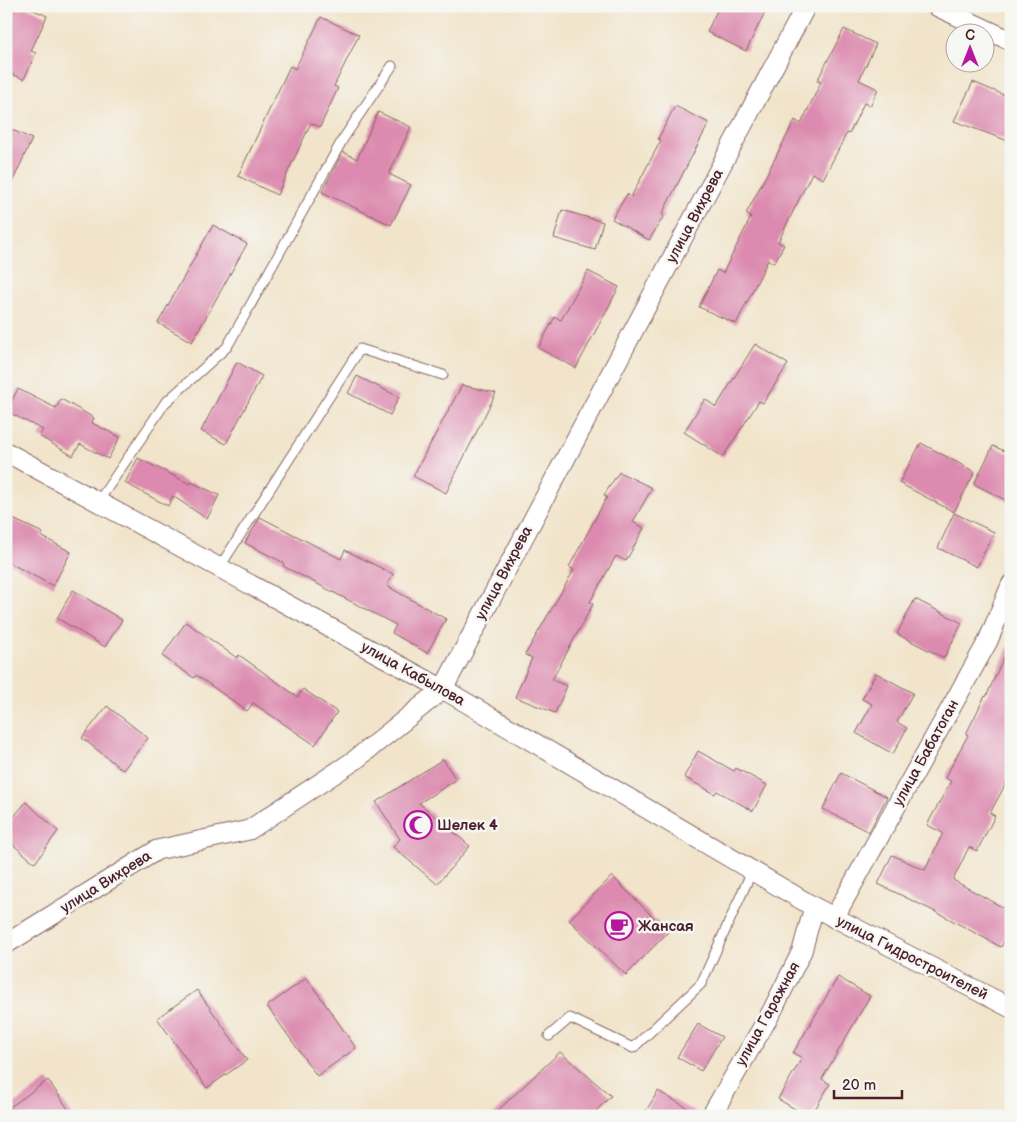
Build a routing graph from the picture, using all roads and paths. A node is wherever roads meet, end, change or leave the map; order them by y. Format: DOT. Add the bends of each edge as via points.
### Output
graph roads {
  1 [pos="806,6"];
  2 [pos="936,6"];
  3 [pos="1011,40"];
  4 [pos="392,66"];
  5 [pos="443,375"];
  6 [pos="6,452"];
  7 [pos="98,502"];
  8 [pos="219,568"];
  9 [pos="1011,585"];
  10 [pos="443,689"];
  11 [pos="752,871"];
  12 [pos="814,907"];
  13 [pos="834,918"];
  14 [pos="6,944"];
  15 [pos="1011,1008"];
  16 [pos="549,1036"];
  17 [pos="711,1116"];
  1 -- 10 [label="street, улица Вихрева"];
  2 -- 3 [label="street"];
  4 -- 7 [label="lane" via="343,139 227,347 165,403"];
  5 -- 8 [label="lane" via="360,348"];
  6 -- 7 [label="street, улица Кабылова"];
  7 -- 8 [label="street, улица Кабылова"];
  8 -- 10 [label="street, улица Кабылова"];
  9 -- 13 [label="street, улица Бабатоган" via="988,641"];
  10 -- 11 [label="street, улица Кабылова"];
  10 -- 14 [label="street, улица Вихрева" via="355,760 249,830 157,850"];
  11 -- 12 [label="street, улица Кабылова"];
  11 -- 16 [label="lane" via="701,984 633,1048 570,1018"];
  12 -- 13 [label="street, улица Гидростроителей"];
  12 -- 17 [label="street, улица Гаражная" via="802,951 772,1011"];
  13 -- 15 [label="street, улица Гидростроителей"];
}
